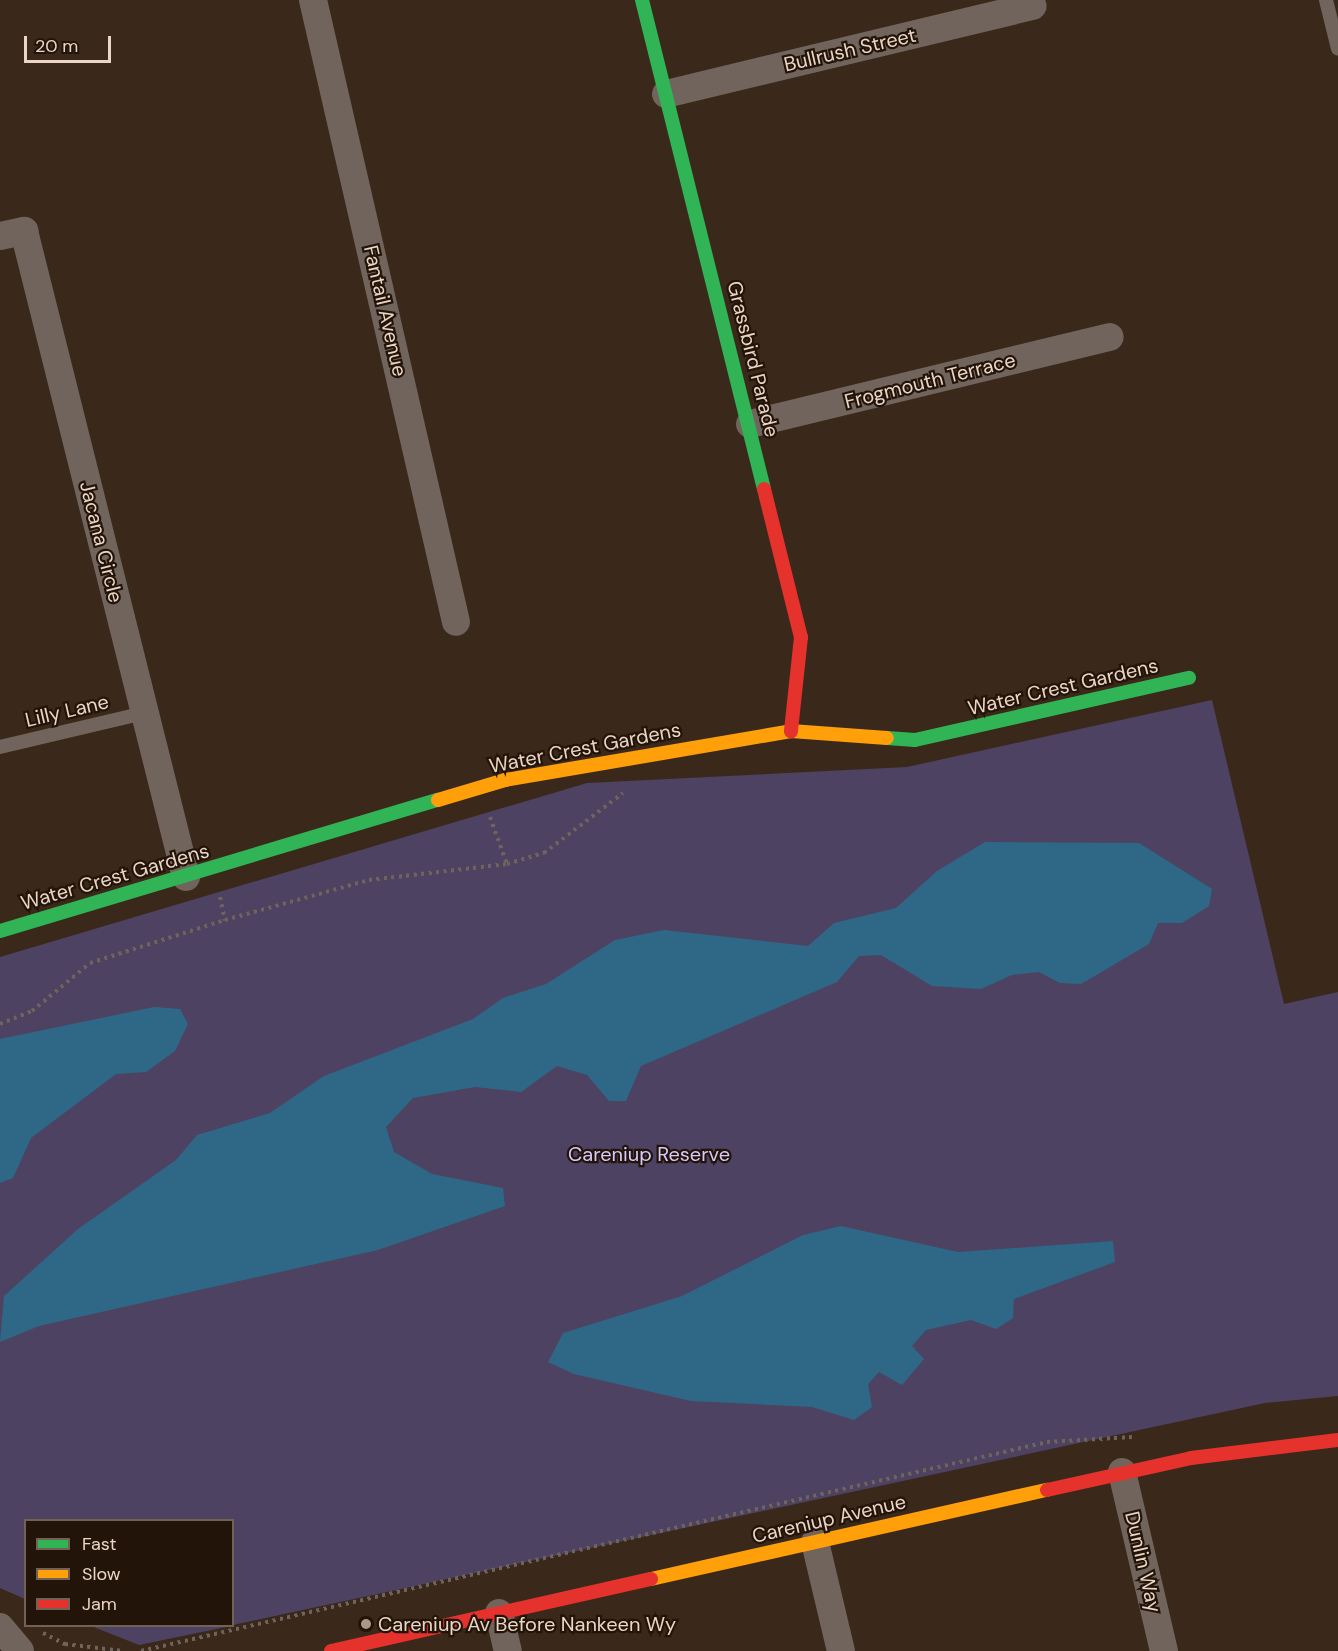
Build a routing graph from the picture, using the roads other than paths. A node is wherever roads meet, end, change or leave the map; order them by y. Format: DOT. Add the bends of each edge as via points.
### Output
graph roads {
  1 [pos="313,0"];
  2 [pos="642,0"];
  3 [pos="1326,0"];
  4 [pos="1033,6"];
  5 [pos="1338,49"];
  6 [pos="666,94"];
  7 [pos="0,236"];
  8 [pos="1110,338"];
  9 [pos="750,424"];
  10 [pos="456,622"];
  11 [pos="1189,678"];
  12 [pos="144,713"];
  13 [pos="791,731"];
  14 [pos="0,747"];
  15 [pos="186,877"];
  16 [pos="0,931"];
  17 [pos="1338,1440"];
  18 [pos="1122,1472"];
  19 [pos="815,1542"];
  20 [pos="499,1613"];
  21 [pos="0,1627"];
  22 [pos="29,1641"];
  23 [pos="331,1651"];
  24 [pos="508,1651"];
  25 [pos="841,1651"];
  26 [pos="1164,1651"];
  1 -- 10 [label="street, Fantail Avenue"];
  2 -- 6 [label="street, Grassbird Parade"];
  3 -- 5 [label="lane"];
  4 -- 6 [label="street, Bullrush Street"];
  6 -- 9 [label="street, Grassbird Parade"];
  7 -- 12 [label="street, Jacana Circle" via="24,231"];
  8 -- 9 [label="street, Frogmouth Terrace"];
  9 -- 13 [label="street, Grassbird Parade" via="801,637"];
  11 -- 13 [label="street, Water Crest Gardens" via="915,740"];
  12 -- 14 [label="lane, Lilly Lane"];
  12 -- 15 [label="street, Jacana Circle"];
  13 -- 15 [label="street, Water Crest Gardens" via="480,788"];
  15 -- 16 [label="street, Water Crest Gardens"];
  17 -- 18 [label="street, Careniup Avenue" via="1191,1458"];
  18 -- 19 [label="street, Careniup Avenue"];
  18 -- 26 [label="street, Dunlin Way"];
  19 -- 20 [label="street, Careniup Avenue"];
  19 -- 25 [label="street"];
  20 -- 23 [label="street, Careniup Avenue"];
  20 -- 24 [label="street"];
  21 -- 22 [label="street"];
}
